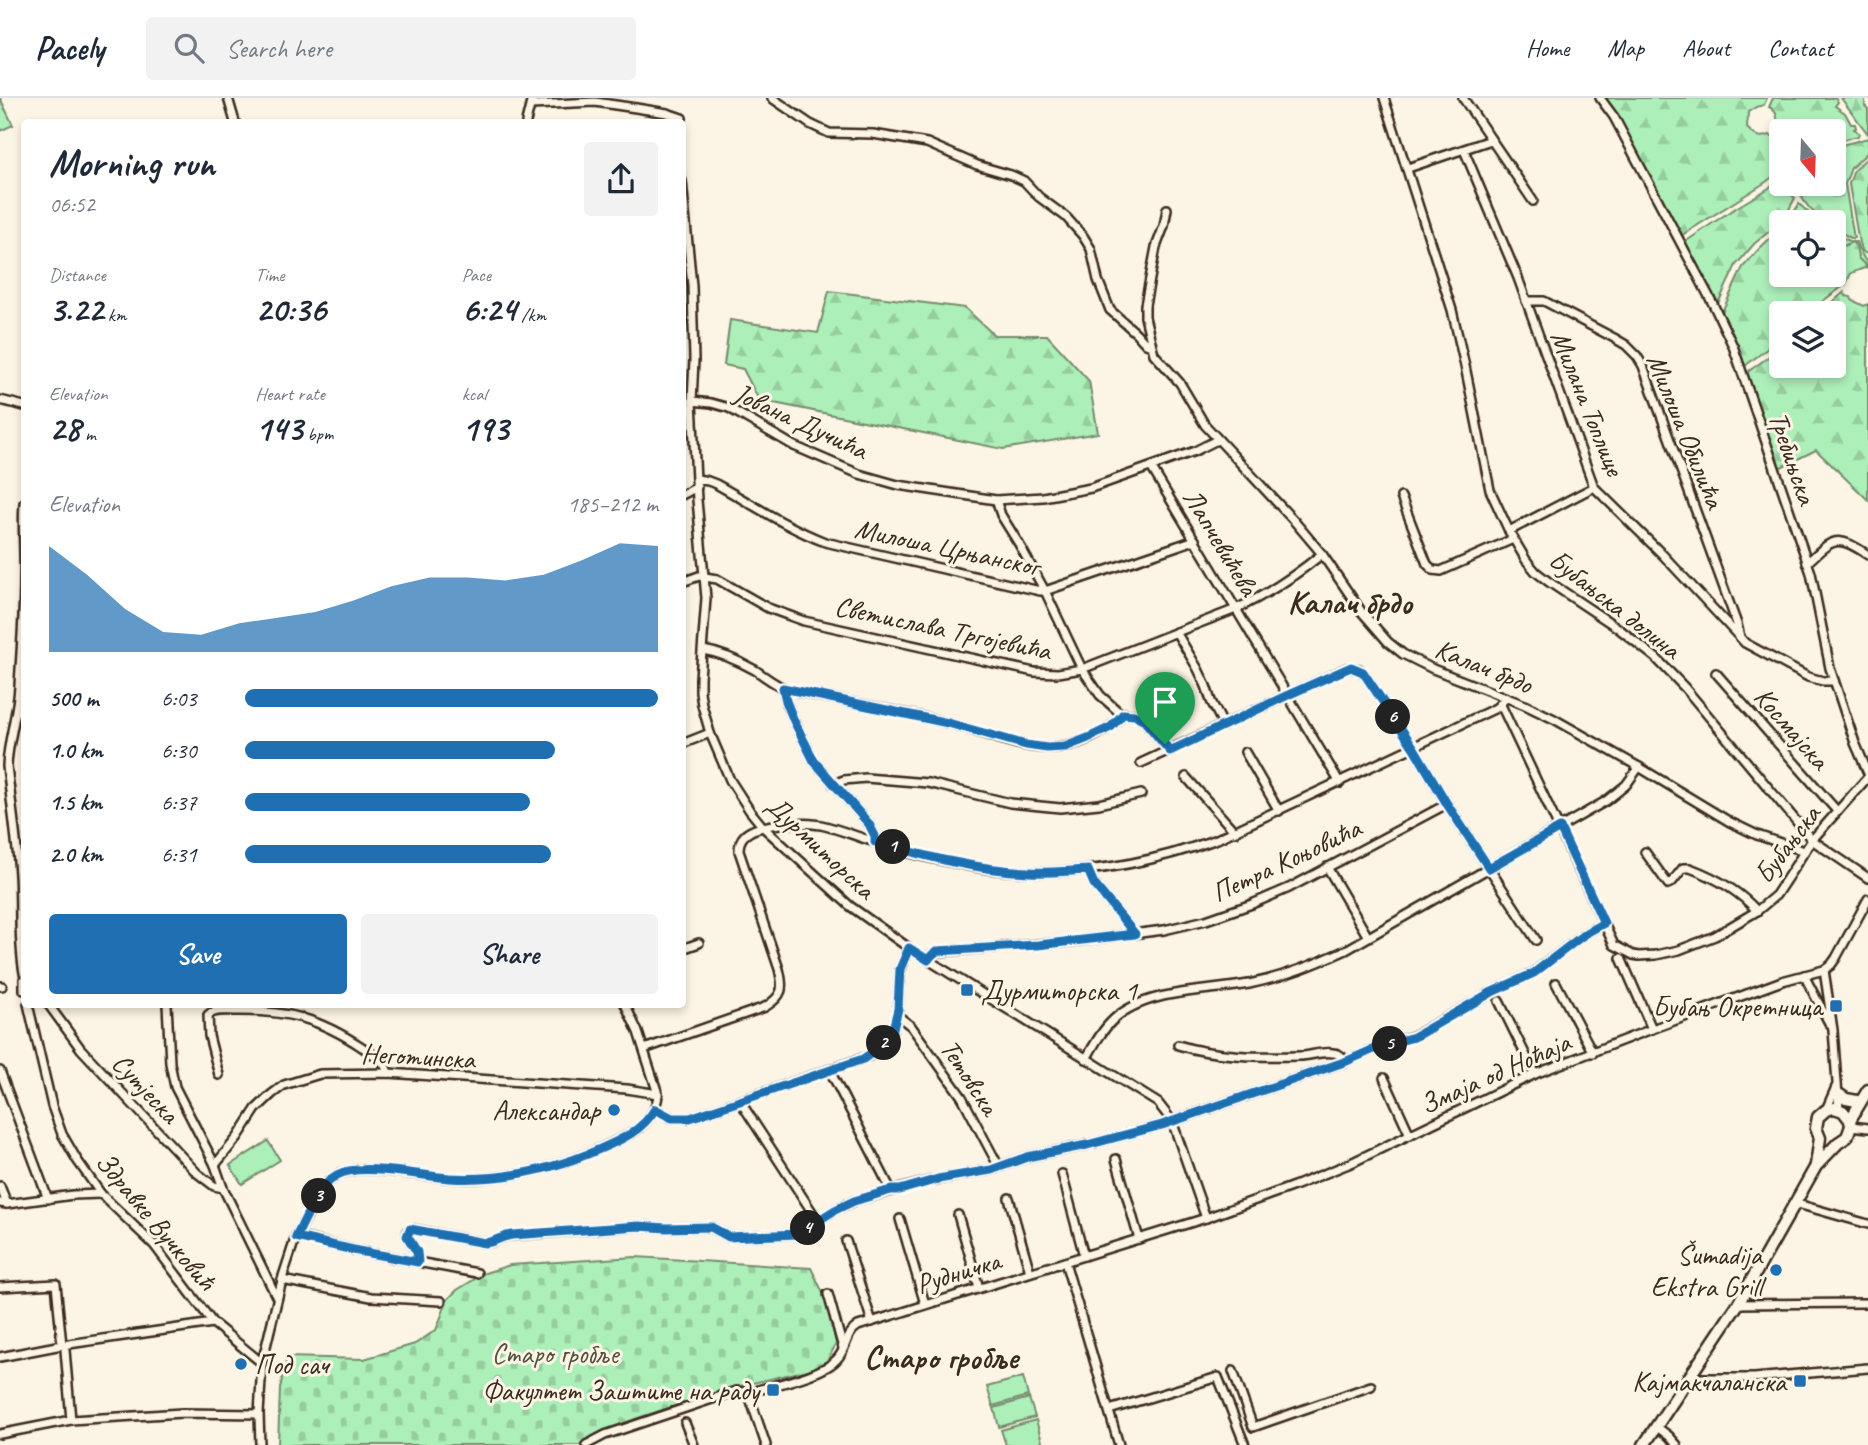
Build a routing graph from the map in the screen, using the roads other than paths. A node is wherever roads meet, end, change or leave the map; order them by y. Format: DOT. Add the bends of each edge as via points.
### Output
graph roads {
  1 [pos="228,98"];
  2 [pos="772,98"];
  3 [pos="1384,98"];
  4 [pos="1463,98"];
  5 [pos="1600,98"];
  6 [pos="531,102"];
  7 [pos="234,119"];
  8 [pos="527,119"];
  9 [pos="681,119"];
  10 [pos="1492,140"];
  11 [pos="1464,150"];
  12 [pos="1408,168"];
  13 [pos="1533,201"];
  14 [pos="1167,209"];
  15 [pos="686,223"];
  16 [pos="1526,301"];
  17 [pos="1151,346"];
  18 [pos="0,400"];
  19 [pos="692,401"];
  20 [pos="21,405"];
  21 [pos="1217,440"];
  22 [pos="1151,467"];
  23 [pos="697,483"];
  24 [pos="1594,487"];
  25 [pos="686,492"];
  26 [pos="1401,497"];
  27 [pos="996,500"];
  28 [pos="1511,535"];
  29 [pos="1195,540"];
  30 [pos="1322,554"];
  31 [pos="1868,555"];
  32 [pos="1807,563"];
  33 [pos="705,576"];
  34 [pos="686,580"];
  35 [pos="1045,591"];
  36 [pos="1236,609"];
  37 [pos="1176,632"];
  38 [pos="1740,638"];
  39 [pos="702,650"];
  40 [pos="21,652"];
  41 [pos="1082,669"];
  42 [pos="1716,673"];
  43 [pos="1834,681"];
  44 [pos="783,688"];
  45 [pos="1288,695"];
  46 [pos="1506,698"];
  47 [pos="1501,705"];
  48 [pos="1123,714"];
  49 [pos="1224,726"];
  50 [pos="710,733"];
  51 [pos="686,742"];
  52 [pos="1414,748"];
  53 [pos="1170,751"];
  54 [pos="1245,752"];
  55 [pos="1141,763"];
  56 [pos="1639,767"];
  57 [pos="1868,775"];
  58 [pos="1186,778"];
  59 [pos="1340,782"];
  60 [pos="833,784"];
  61 [pos="1141,794"];
  62 [pos="1447,804"];
  63 [pos="1279,811"];
  64 [pos="1837,811"];
  65 [pos="763,827"];
  66 [pos="1560,828"];
  67 [pos="1235,832"];
  68 [pos="1812,839"];
  69 [pos="875,842"];
  70 [pos="1804,851"];
  71 [pos="1645,852"];
  72 [pos="1327,867"];
  73 [pos="1489,868"];
  74 [pos="1088,870"];
  75 [pos="1868,878"];
  76 [pos="1868,899"];
  77 [pos="1757,911"];
  78 [pos="1604,923"];
  79 [pos="1135,934"];
  80 [pos="1368,937"];
  81 [pos="1536,940"];
  82 [pos="699,943"];
  83 [pos="686,948"];
  84 [pos="909,948"];
  85 [pos="21,954"];
  86 [pos="1620,958"];
  87 [pos="928,960"];
  88 [pos="1824,970"];
  89 [pos="1804,975"];
  90 [pos="1556,983"];
  91 [pos="1499,1001"];
  92 [pos="29,1008"];
  93 [pos="51,1008"];
  94 [pos="167,1008"];
  95 [pos="627,1008"];
  96 [pos="897,1015"];
  97 [pos="1653,1029"];
  98 [pos="1833,1030"];
  99 [pos="1178,1045"];
  100 [pos="644,1049"];
  101 [pos="1593,1053"];
  102 [pos="1086,1059"];
  103 [pos="1347,1061"];
  104 [pos="0,1071"];
  105 [pos="830,1071"];
  106 [pos="388,1073"];
  107 [pos="219,1074"];
  108 [pos="1535,1074"];
  109 [pos="1384,1078"];
  110 [pos="1837,1090"];
  111 [pos="658,1094"];
  112 [pos="1863,1096"];
  113 [pos="740,1101"];
  114 [pos="655,1109"];
  115 [pos="1826,1110"];
  116 [pos="1846,1116"];
  117 [pos="1172,1121"];
  118 [pos="1868,1128"];
  119 [pos="1410,1135"];
  120 [pos="1820,1138"];
  121 [pos="1838,1143"];
  122 [pos="1116,1158"];
  123 [pos="215,1165"];
  124 [pos="1816,1166"];
  125 [pos="999,1167"];
  126 [pos="1062,1174"];
  127 [pos="0,1186"];
  128 [pos="223,1188"];
  129 [pos="891,1190"];
  130 [pos="100,1194"];
  131 [pos="1009,1198"];
  132 [pos="48,1199"];
  133 [pos="1794,1203"];
  134 [pos="3,1204"];
  135 [pos="958,1215"];
  136 [pos="1206,1218"];
  137 [pos="900,1219"];
  138 [pos="818,1221"];
  139 [pos="1868,1224"];
  140 [pos="296,1237"];
  141 [pos="1139,1239"];
  142 [pos="846,1241"];
  143 [pos="1084,1256"];
  144 [pos="418,1262"];
  145 [pos="1065,1262"];
  146 [pos="1030,1272"];
  147 [pos="477,1273"];
  148 [pos="282,1280"];
  149 [pos="0,1287"];
  150 [pos="979,1287"];
  151 [pos="828,1294"];
  152 [pos="278,1298"];
  153 [pos="441,1301"];
  154 [pos="1868,1303"];
  155 [pos="925,1304"];
  156 [pos="1738,1304"];
  157 [pos="872,1322"];
  158 [pos="214,1324"];
  159 [pos="64,1347"];
  160 [pos="843,1349"];
  161 [pos="0,1357"];
  162 [pos="262,1363"];
  163 [pos="1868,1368"];
  164 [pos="1233,1371"];
  165 [pos="1690,1378"];
  166 [pos="1371,1386"];
  167 [pos="752,1398"];
  168 [pos="1109,1410"];
  169 [pos="259,1415"];
  170 [pos="71,1420"];
  171 [pos="685,1423"];
  172 [pos="1657,1427"];
  173 [pos="0,1434"];
  174 [pos="260,1445"];
  175 [pos="586,1445"];
  176 [pos="694,1445"];
  177 [pos="766,1445"];
  178 [pos="1119,1445"];
  179 [pos="1245,1445"];
  180 [pos="1644,1445"];
  181 [pos="1677,1445"];
  1 -- 7 [label="street"];
  2 -- 17 [label="street" via="829,133 927,143 1024,181 1083,236 1110,310"];
  3 -- 12 [label="street, Бубањска долина"];
  4 -- 10 [label="street"];
  5 -- 32 [label="street, Требињска" via="1733,346"];
  6 -- 8 [label="street"];
  6 -- 9 [label="street" via="636,107"];
  10 -- 11 [label="street"];
  10 -- 13 [label="street"];
  11 -- 12 [label="street"];
  11 -- 16 [label="street, Милана Топлице"];
  12 -- 28 [label="street, Бубањска долина" via="1452,310 1490,490"];
  14 -- 17 [label="street, Калач брдо" via="1144,305"];
  15 -- 19 [label="street, Дурмиторска" via="692,286"];
  16 -- 24 [label="street, Милана Топлице"];
  16 -- 38 [label="street, Милоша Обилића" via="1544,301 1620,341 1637,356"];
  17 -- 21 [label="street, Калач брдо"];
  18 -- 20 [label="street"];
  19 -- 23 [label="street, Дурмиторска"];
  19 -- 27 [label="street, Јована Дучића" via="729,408 794,446 859,474 898,485"];
  21 -- 22 [label="street, Јована Дучића"];
  21 -- 30 [label="street, Калач брдо"];
  22 -- 27 [label="street, Јована Дучића" via="1069,493"];
  22 -- 29 [label="street, Лапчевићева"];
  23 -- 25 [label="street"];
  23 -- 33 [label="street, Дурмиторска"];
  23 -- 35 [label="street, Милоша Црњанског" via="716,484 825,542"];
  24 -- 28 [label="street"];
  24 -- 38 [label="street, Милана Топлице"];
  26 -- 28 [label="street" via="1433,570 1441,571"];
  27 -- 35 [label="street"];
  28 -- 68 [label="street, Бубањска долина" via="1536,572 1618,628 1672,674"];
  29 -- 35 [label="street, Милоша Црњанског"];
  29 -- 36 [label="street, Лапчевићева"];
  30 -- 36 [label="street, Светислава Тргојевића" via="1287,581"];
  30 -- 46 [label="street, Калач брдо" via="1388,642 1433,669"];
  31 -- 32 [label="street" via="1839,541 1826,545"];
  32 -- 43 [label="street, Требињска"];
  33 -- 34 [label="street"];
  33 -- 39 [label="street, Дурмиторска"];
  33 -- 41 [label="street, Светислава Тргојевића" via="804,621 1034,672"];
  35 -- 41 [label="street"];
  36 -- 37 [label="street, Светислава Тргојевића"];
  36 -- 45 [label="street, Лапчевићева"];
  37 -- 41 [label="street, Светислава Тргојевића"];
  37 -- 49 [label="street"];
  38 -- 43 [label="street, Милана Топлице" via="1808,677"];
  39 -- 44 [label="street" via="734,660"];
  39 -- 50 [label="street, Дурмиторска" via="700,692"];
  40 -- 85 [label="street" via="7,766 17,845"];
  41 -- 48 [label="street" via="1100,695"];
  42 -- 64 [label="street, Космајска"];
  43 -- 57 [label="street, Требињска"];
  44 -- 48 [label="street" via="1047,748 1088,738 1111,727"];
  44 -- 60 [label="street" via="814,761"];
  45 -- 49 [label="street"];
  45 -- 52 [label="street" via="1355,667 1363,672"];
  45 -- 59 [label="street, Лапчевићева"];
  46 -- 47 [label="street"];
  46 -- 56 [label="street, Калач брдо" via="1540,711"];
  47 -- 52 [label="street"];
  47 -- 66 [label="street"];
  48 -- 53 [label="street" via="1143,719"];
  49 -- 53 [label="street"];
  50 -- 51 [label="street"];
  50 -- 65 [label="street, Дурмиторска" via="738,793"];
  52 -- 59 [label="street"];
  52 -- 62 [label="street"];
  53 -- 55 [label="street"];
  54 -- 63 [label="street"];
  56 -- 66 [label="street" via="1614,796"];
  56 -- 70 [label="street, Калач брдо" via="1730,822"];
  57 -- 64 [label="street, Бубањска"];
  58 -- 67 [label="street"];
  59 -- 63 [label="street"];
  60 -- 61 [label="street" via="866,778 928,783 1010,803 1060,808"];
  60 -- 69 [label="street" via="869,824"];
  62 -- 72 [label="street, Петра Коњовића"];
  62 -- 73 [label="street"];
  63 -- 67 [label="street"];
  64 -- 68 [label="street, Бубањска"];
  65 -- 69 [label="street" via="819,825"];
  65 -- 84 [label="street, Дурмиторска" via="850,906"];
  65 -- 100 [label="street" via="743,836 739,849 779,969 780,993 765,1007"];
  66 -- 73 [label="street"];
  66 -- 78 [label="street"];
  67 -- 74 [label="street" via="1166,856"];
  68 -- 70 [label="street, Бубањска"];
  68 -- 75 [label="street, Бубањска долина"];
  69 -- 74 [label="street" via="950,863 995,869"];
  70 -- 77 [label="street, Бубањска" via="1776,895"];
  71 -- 77 [label="street" via="1668,884 1690,867 1728,887"];
  72 -- 79 [label="street, Петра Коњовића" via="1221,915"];
  72 -- 80 [label="street"];
  73 -- 80 [label="street"];
  73 -- 81 [label="street"];
  74 -- 79 [label="street"];
  76 -- 88 [label="street" via="1836,958"];
  77 -- 78 [label="street, Бубањска" via="1708,940 1656,956 1633,955 1614,945"];
  78 -- 103 [label="street" via="1534,973 1426,1031"];
  79 -- 87 [label="street, Петра Коњовића" via="937,951"];
  80 -- 102 [label="street" via="1288,974 1140,1003 1109,1024"];
  82 -- 83 [label="street"];
  84 -- 87 [label="street, Дурмиторска"];
  84 -- 96 [label="street" via="900,969"];
  86 -- 97 [label="street"];
  87 -- 102 [label="street, Дурмиторска"];
  88 -- 89 [label="street, Змаја од Ноћаја"];
  88 -- 98 [label="street"];
  89 -- 97 [label="street, Змаја од Ноћаја"];
  89 -- 98 [label="street"];
  90 -- 101 [label="street"];
  91 -- 108 [label="street"];
  92 -- 130 [label="street, Здравке Вучковић" via="57,1123"];
  93 -- 128 [label="street, Сутјеска" via="81,1049 197,1173"];
  94 -- 123 [label="street" via="175,1087"];
  95 -- 100 [label="street"];
  96 -- 105 [label="street" via="890,1035 874,1053"];
  96 -- 125 [label="street, Тетовска" via="911,1026 962,1097"];
  97 -- 101 [label="street, Змаја од Ноћаја"];
  98 -- 110 [label="street"];
  99 -- 103 [label="street" via="1225,1054 1333,1053"];
  100 -- 111 [label="street"];
  101 -- 108 [label="street, Змаја од Ноћаја"];
  102 -- 117 [label="street, Дурмиторска" via="1151,1098"];
  103 -- 117 [label="street"];
  104 -- 132 [label="street"];
  105 -- 113 [label="street"];
  105 -- 129 [label="street"];
  106 -- 107 [label="street" via="376,1056 326,1025 278,1012 236,1010 211,1012 207,1018"];
  106 -- 111 [label="street, Неготинска"];
  106 -- 123 [label="street, Неготинска" via="320,1074 284,1085 256,1109"];
  108 -- 119 [label="street, Змаја од Ноћаја"];
  109 -- 119 [label="street"];
  110 -- 112 [label="street" via="1846,1099"];
  110 -- 115 [label="street"];
  110 -- 116 [label="street"];
  111 -- 114 [label="street"];
  112 -- 116 [label="street"];
  113 -- 114 [label="street" via="681,1119"];
  113 -- 138 [label="street"];
  114 -- 140 [label="street" via="644,1124 619,1141 529,1172 464,1179 364,1170 340,1173 325,1186"];
  115 -- 116 [label="street"];
  115 -- 120 [label="street" via="1816,1122"];
  116 -- 118 [label="street"];
  116 -- 121 [label="street" via="1847,1137"];
  117 -- 125 [label="street"];
  117 -- 136 [label="street, Дурмиторска"];
  119 -- 136 [label="street, Змаја од Ноћаја" via="1351,1163"];
  120 -- 121 [label="street"];
  120 -- 124 [label="street"];
  121 -- 124 [label="street"];
  122 -- 141 [label="street"];
  123 -- 128 [label="street"];
  124 -- 133 [label="street"];
  125 -- 129 [label="street"];
  126 -- 143 [label="street"];
  127 -- 134 [label="street"];
  128 -- 152 [label="street"];
  129 -- 138 [label="street" via="845,1205"];
  130 -- 132 [label="street"];
  130 -- 158 [label="street, Здравке Вучковић" via="154,1245"];
  131 -- 146 [label="street"];
  132 -- 134 [label="street"];
  133 -- 139 [label="street"];
  133 -- 156 [label="street"];
  135 -- 150 [label="street"];
  136 -- 141 [label="street, Рудничка"];
  137 -- 155 [label="street"];
  138 -- 144 [label="street" via="794,1234 729,1237 711,1227 639,1226 512,1235 485,1243 410,1229 407,1236"];
  140 -- 144 [label="street"];
  140 -- 148 [label="street"];
  141 -- 143 [label="street, Рудничка"];
  142 -- 157 [label="street"];
  143 -- 145 [label="street, Рудничка"];
  144 -- 147 [label="street"];
  145 -- 146 [label="street, Рудничка"];
  145 -- 168 [label="street"];
  146 -- 150 [label="street, Рудничка"];
  148 -- 152 [label="street"];
  148 -- 153 [label="street" via="370,1297"];
  149 -- 159 [label="street" via="56,1284"];
  150 -- 155 [label="street, Рудничка"];
  151 -- 160 [label="street"];
  152 -- 162 [label="street"];
  154 -- 156 [label="street"];
  155 -- 157 [label="street, Рудничка"];
  156 -- 165 [label="street"];
  157 -- 160 [label="street, Рудничка" via="851,1330"];
  158 -- 159 [label="street"];
  158 -- 162 [label="street, Здравке Вучковић"];
  159 -- 161 [label="street"];
  159 -- 170 [label="street"];
  160 -- 167 [label="street, Рудничка" via="827,1367 758,1390"];
  162 -- 169 [label="street"];
  163 -- 165 [label="street" via="1754,1378"];
  164 -- 166 [label="street" via="1253,1427"];
  165 -- 172 [label="street"];
  167 -- 175 [label="street, Рудничка" via="736,1391"];
  167 -- 177 [label="street"];
  168 -- 178 [label="street"];
  168 -- 179 [label="street" via="1218,1377"];
  169 -- 170 [label="street" via="182,1413"];
  169 -- 174 [label="street"];
  170 -- 173 [label="street"];
  171 -- 176 [label="street"];
  172 -- 180 [label="street"];
  172 -- 181 [label="street"];
}
